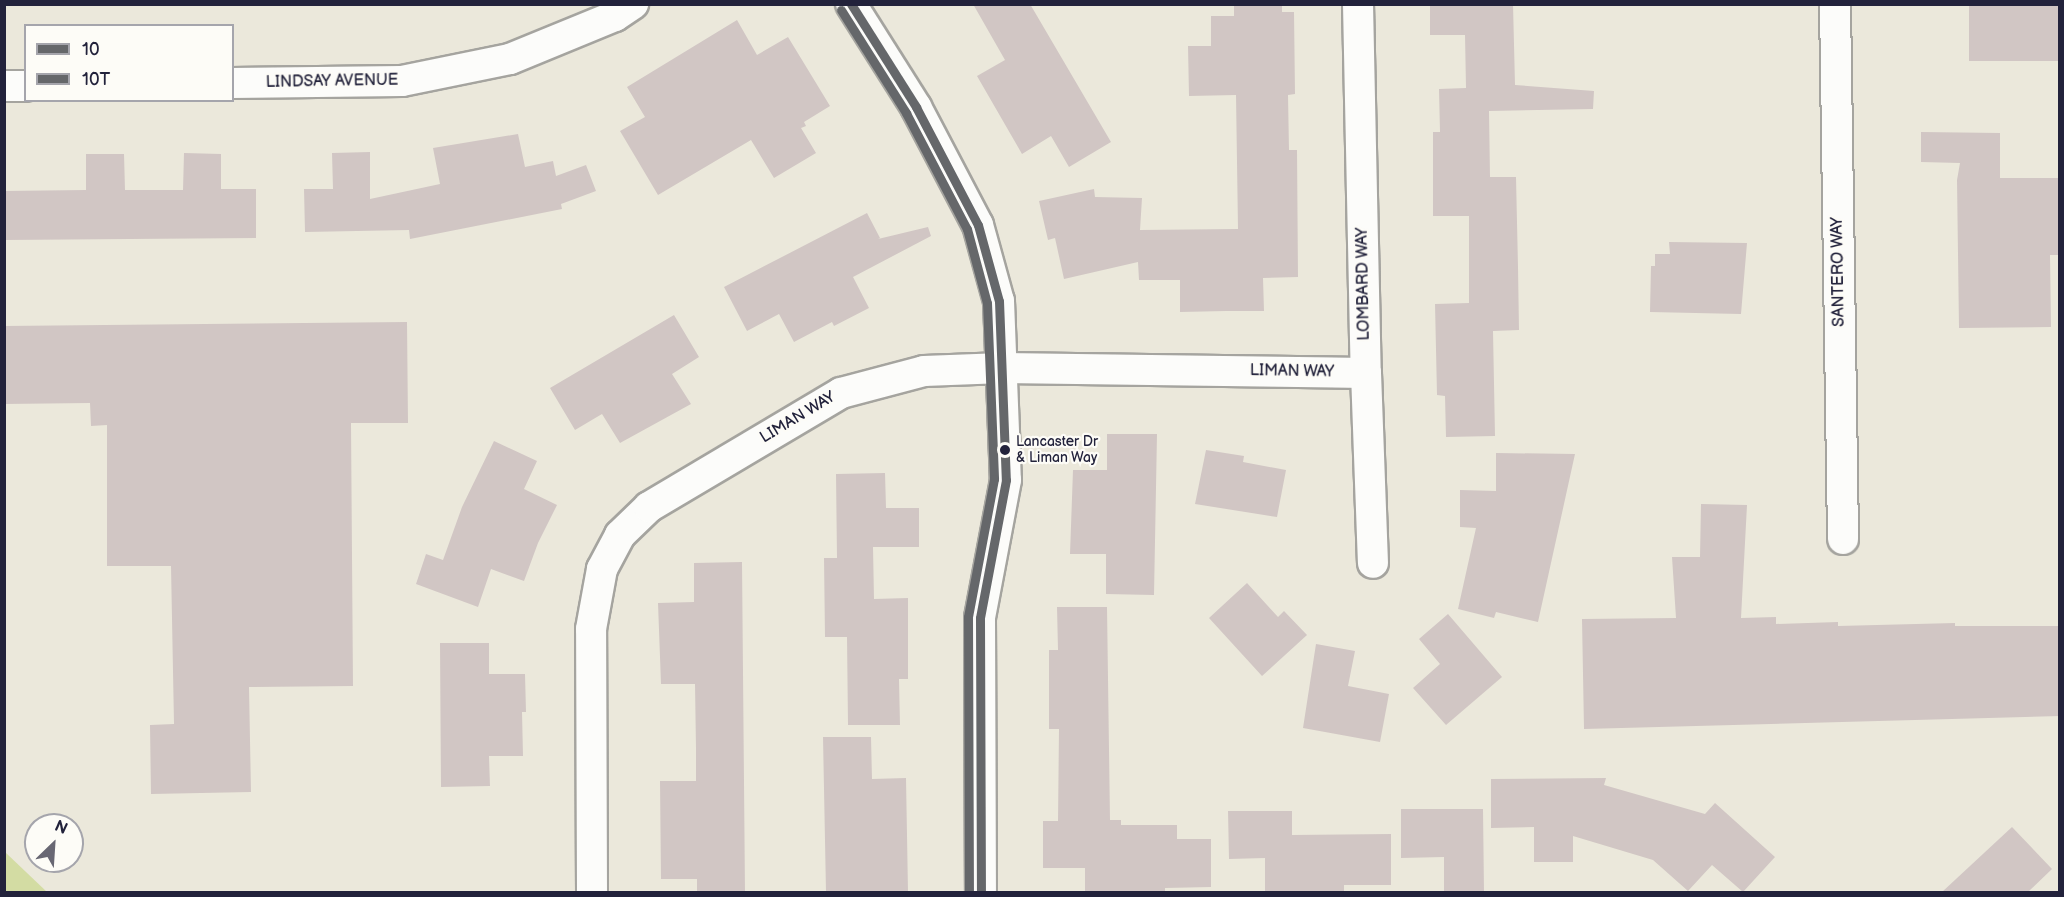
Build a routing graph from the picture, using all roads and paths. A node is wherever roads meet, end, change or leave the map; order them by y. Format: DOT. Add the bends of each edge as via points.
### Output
graph roads {
  1 [pos="633,4"];
  2 [pos="851,4"];
  3 [pos="1358,4"];
  4 [pos="1835,4"];
  5 [pos="234,83"];
  6 [pos="4,86"];
  7 [pos="24,86"];
  8 [pos="1003,368"];
  9 [pos="1366,373"];
  10 [pos="1843,539"];
  11 [pos="1373,562"];
  12 [pos="592,892"];
  13 [pos="981,892"];
  1 -- 5 [label="street, LINDSAY AVENUE" via="615,16 510,59 402,81"];
  2 -- 8 [label="street" via="916,107 978,225 999,301"];
  3 -- 9 [label="street, LOMBARD WAY"];
  4 -- 10 [label="street, SANTERO WAY"];
  6 -- 7 [label="street"];
  8 -- 9 [label="street, LIMAN WAY"];
  8 -- 12 [label="street, LIMAN WAY" via="924,371 842,393 648,507 620,535 602,569 591,629"];
  8 -- 13 [label="street" via="1006,480 980,618"];
  9 -- 11 [label="street, LOMBARD WAY"];
}
